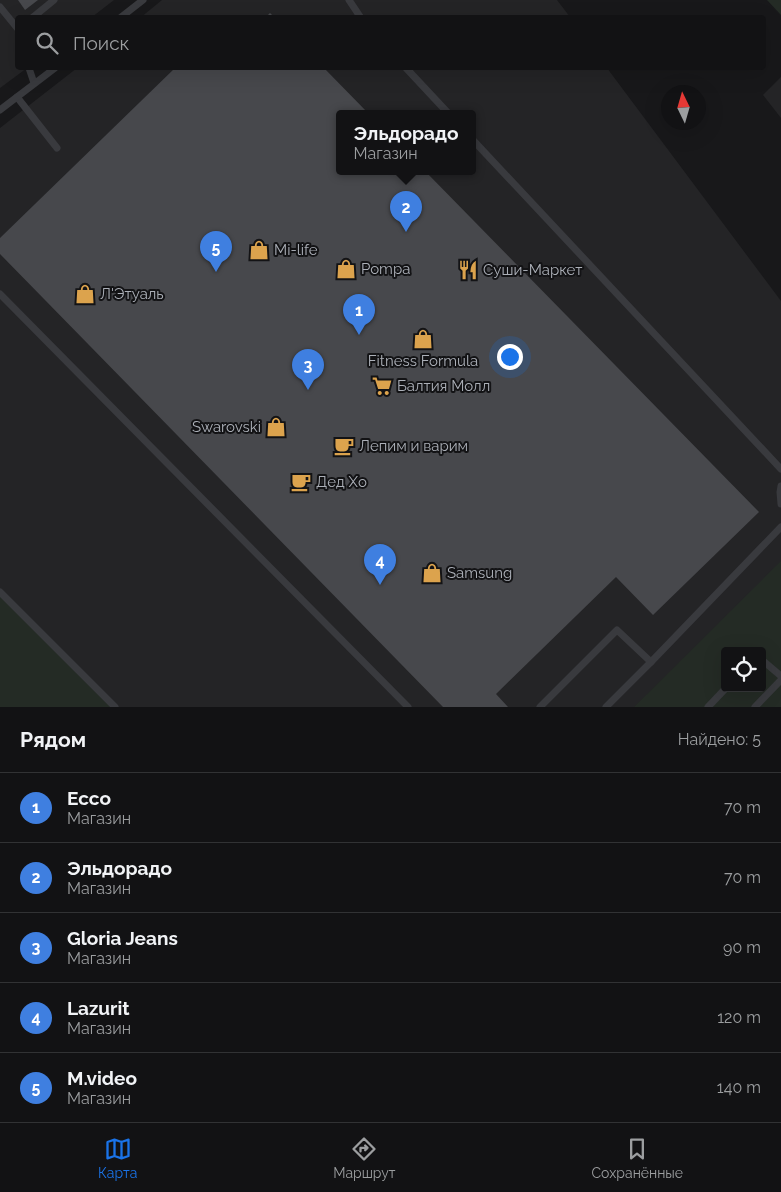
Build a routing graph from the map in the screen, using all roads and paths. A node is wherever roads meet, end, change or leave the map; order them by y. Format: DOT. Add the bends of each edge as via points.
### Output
graph roads {
  1 [pos="54,0"];
  2 [pos="143,0"];
  3 [pos="349,0"];
  4 [pos="0,7"];
  5 [pos="36,15"];
  6 [pos="124,15"];
  7 [pos="359,15"];
  8 [pos="15,26"];
  9 [pos="31,70"];
  10 [pos="52,70"];
  11 [pos="408,70"];
  12 [pos="34,83"];
  13 [pos="17,97"];
  14 [pos="0,110"];
  15 [pos="445,110"];
  16 [pos="476,143"];
  17 [pos="57,148"];
  18 [pos="0,294"];
  19 [pos="781,469"];
  20 [pos="781,486"];
  21 [pos="781,504"];
  22 [pos="781,527"];
  23 [pos="0,592"];
  24 [pos="651,662"];
  25 [pos="766,663"];
  26 [pos="781,676"];
  27 [pos="781,680"];
  28 [pos="722,692"];
  29 [pos="116,707"];
  30 [pos="408,707"];
  31 [pos="540,707"];
  32 [pos="606,707"];
  33 [pos="708,707"];
  34 [pos="755,707"];
  1 -- 5 [label="lane"];
  2 -- 6 [label="lane"];
  3 -- 7 [label="lane"];
  4 -- 8 [label="lane"];
  9 -- 12 [label="lane"];
  10 -- 12 [label="lane"];
  11 -- 15 [label="lane"];
  12 -- 13 [label="lane"];
  13 -- 14 [label="lane"];
  13 -- 17 [label="lane"];
  16 -- 19 [label="lane"];
  18 -- 30 [label="lane"];
  20 -- 21 [label="lane"];
  22 -- 24 [label="lane"];
  23 -- 29 [label="lane"];
  24 -- 31 [label="lane" via="617,630"];
  24 -- 32 [label="lane"];
  25 -- 26 [label="lane"];
  27 -- 34 [label="lane"];
  28 -- 33 [label="lane"];
}
